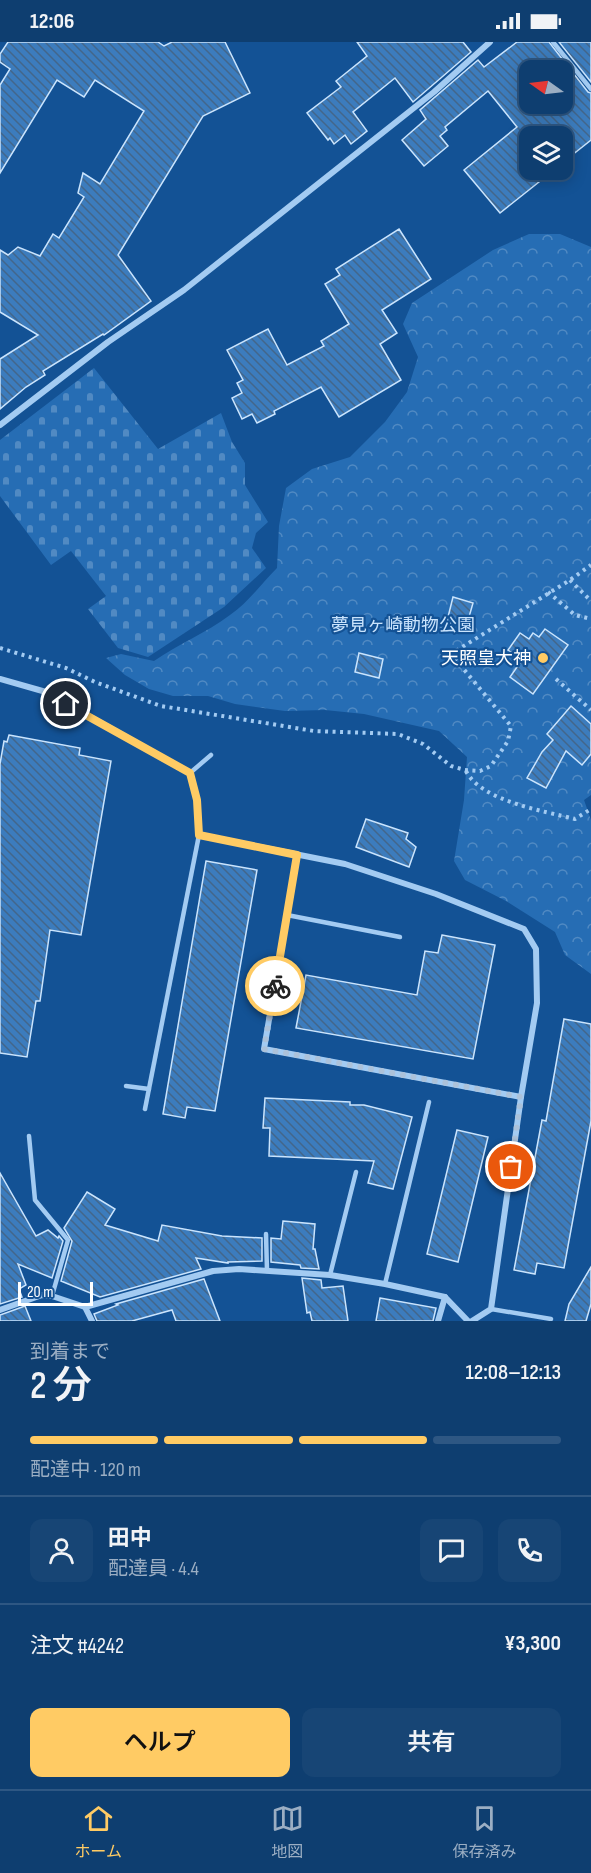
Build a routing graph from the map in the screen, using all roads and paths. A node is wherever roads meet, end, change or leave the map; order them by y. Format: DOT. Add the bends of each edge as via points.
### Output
graph roads {
  1 [pos="490,42"];
  2 [pos="553,42"];
  3 [pos="591,90"];
  4 [pos="0,425"];
  5 [pos="591,565"];
  6 [pos="570,580"];
  7 [pos="548,592"];
  8 [pos="591,602"];
  9 [pos="591,619"];
  10 [pos="0,648"];
  11 [pos="0,679"];
  12 [pos="556,679"];
  13 [pos="591,710"];
  14 [pos="211,755"];
  15 [pos="465,770"];
  16 [pos="190,773"];
  17 [pos="591,809"];
  18 [pos="199,835"];
  19 [pos="297,855"];
  20 [pos="287,915"];
  21 [pos="400,937"];
  22 [pos="126,1086"];
  23 [pos="150,1089"];
  24 [pos="521,1097"];
  25 [pos="429,1102"];
  26 [pos="145,1109"];
  27 [pos="29,1136"];
  28 [pos="356,1172"];
  29 [pos="266,1234"];
  30 [pos="267,1271"];
  31 [pos="330,1275"];
  32 [pos="386,1284"];
  33 [pos="52,1296"];
  34 [pos="445,1297"];
  35 [pos="84,1307"];
  36 [pos="490,1309"];
  37 [pos="0,1310"];
  38 [pos="551,1319"];
  39 [pos="92,1321"];
  40 [pos="438,1321"];
  41 [pos="470,1321"];
  1 -- 4 [label="street" via="434,92 184,290 108,342"];
  2 -- 3 [label="lane"];
  5 -- 6 [label="path"];
  6 -- 7 [label="path"];
  6 -- 8 [label="path"];
  7 -- 9 [label="path" via="575,615"];
  7 -- 15 [label="path" via="451,654 511,726 508,741 491,766 480,771"];
  10 -- 15 [label="path" via="66,668 161,706 314,731 398,734 423,744 451,766"];
  11 -- 16 [label="street" via="46,692"];
  12 -- 13 [label="path"];
  14 -- 16 [label="lane"];
  15 -- 17 [label="path" via="471,781 509,802 575,819"];
  16 -- 18 [label="street" via="197,800"];
  18 -- 19 [label="street"];
  18 -- 23 [label="lane"];
  19 -- 20 [label="street"];
  19 -- 24 [label="street" via="368,871 524,929 536,949 537,1003"];
  20 -- 21 [label="lane"];
  20 -- 24 [label="street" via="264,1049"];
  22 -- 23 [label="lane"];
  23 -- 26 [label="lane"];
  24 -- 36 [label="street"];
  25 -- 32 [label="lane"];
  27 -- 33 [label="lane" via="35,1200 68,1240"];
  28 -- 31 [label="lane"];
  29 -- 30 [label="lane"];
  30 -- 31 [label="street"];
  30 -- 35 [label="street" via="213,1271"];
  31 -- 32 [label="street"];
  32 -- 34 [label="street"];
  33 -- 35 [label="street"];
  33 -- 37 [label="street" via="42,1295"];
  34 -- 40 [label="street"];
  34 -- 41 [label="street"];
  35 -- 39 [label="street"];
  36 -- 38 [label="lane"];
  36 -- 41 [label="street"];
}
